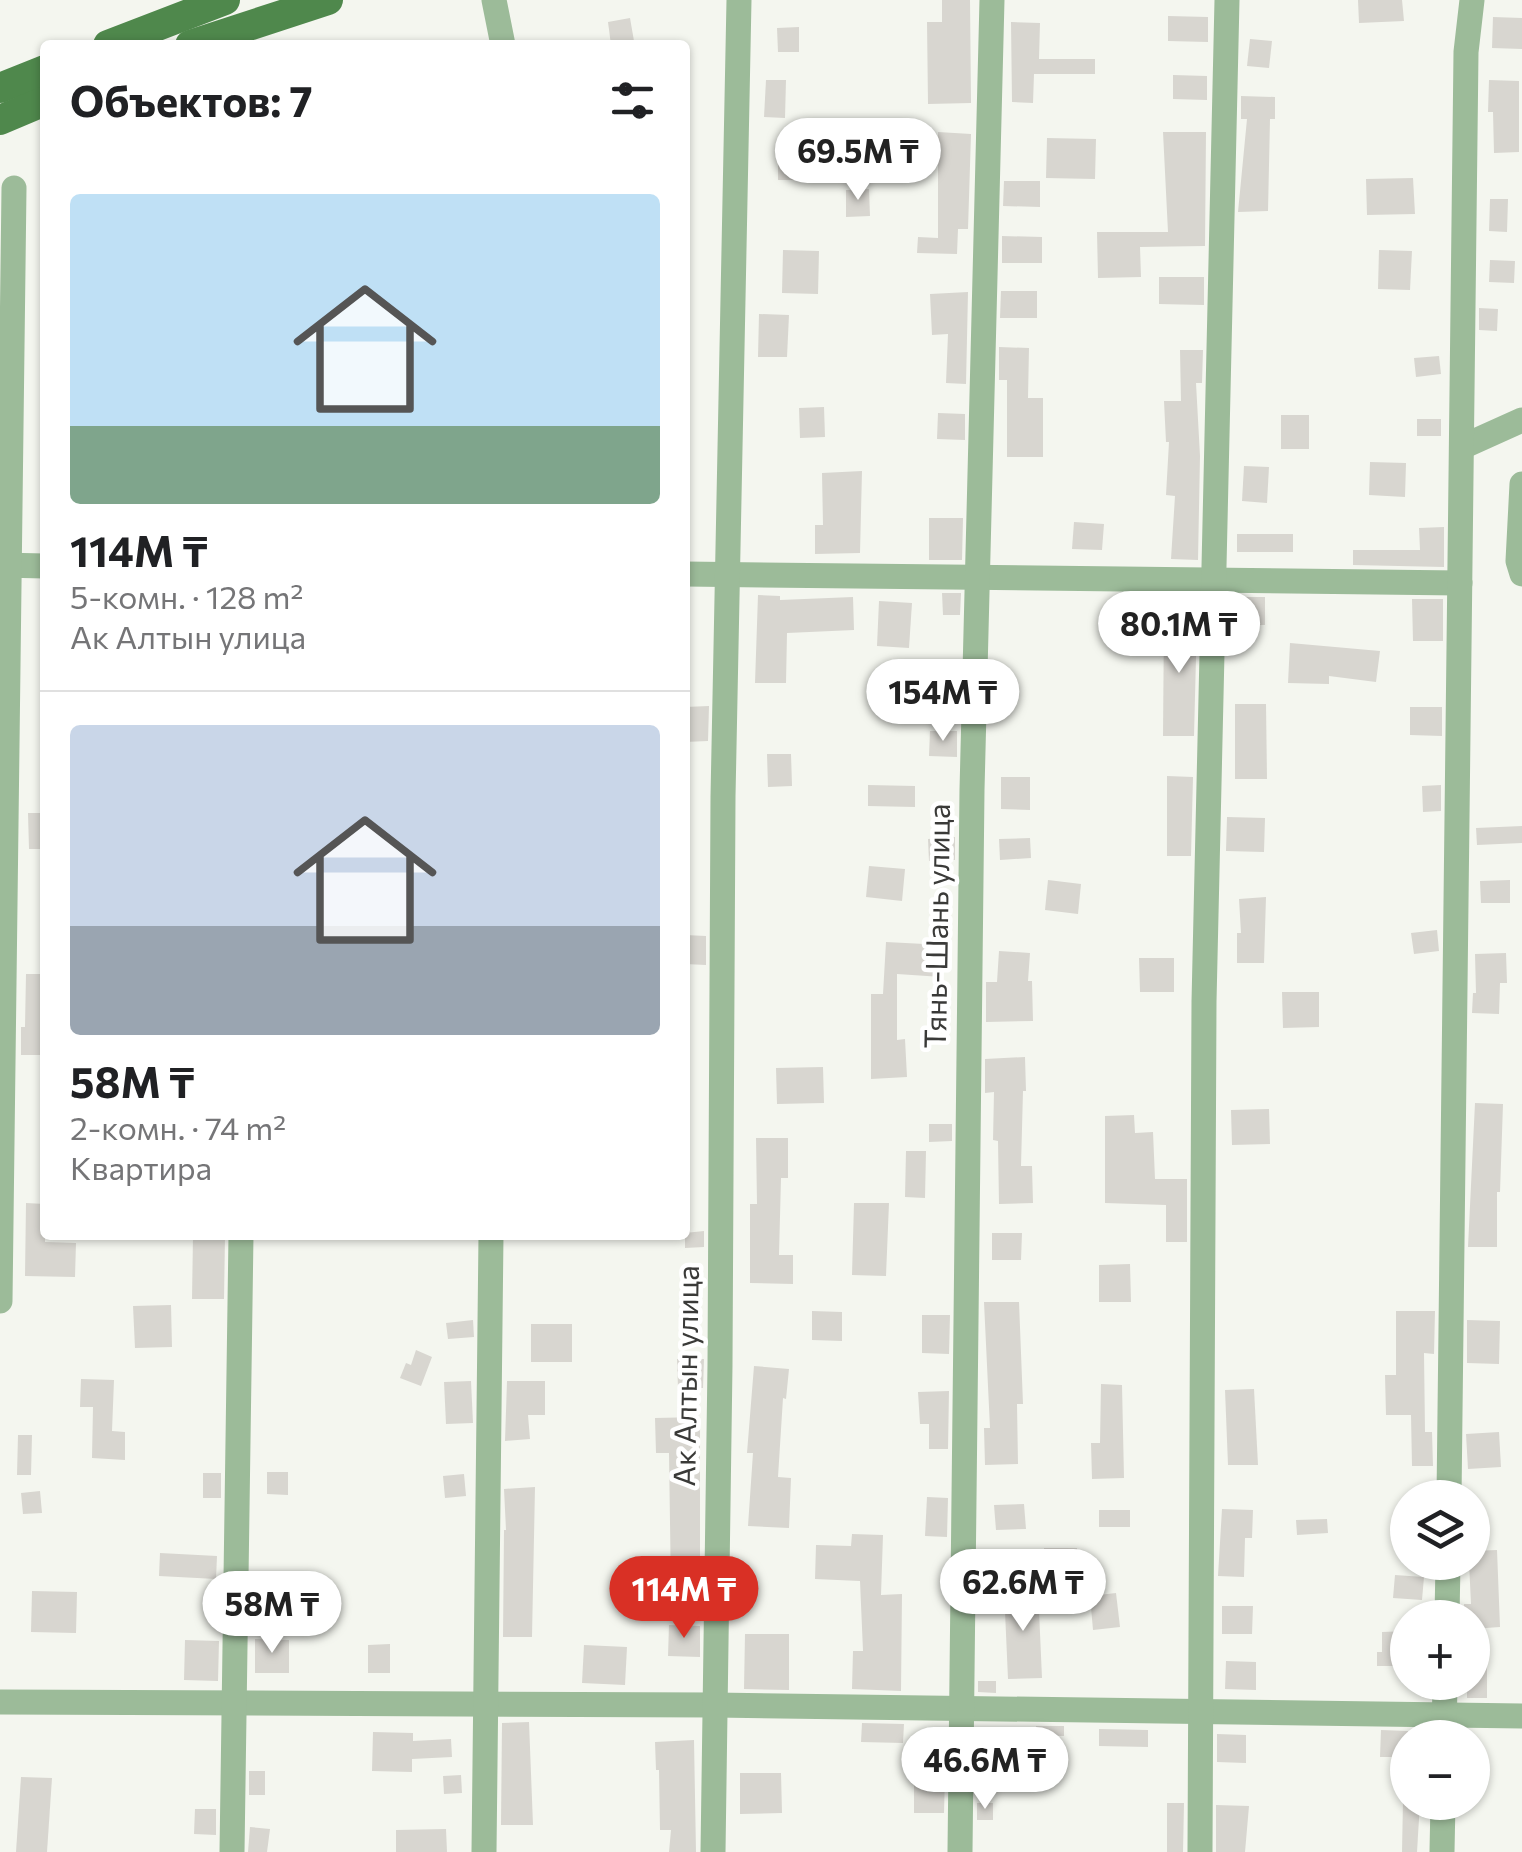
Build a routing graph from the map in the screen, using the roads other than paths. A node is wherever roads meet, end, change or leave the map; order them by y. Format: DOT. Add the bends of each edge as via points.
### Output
graph roads {
  1 [pos="328,0"];
  2 [pos="494,0"];
  3 [pos="739,0"];
  4 [pos="992,0"];
  5 [pos="1227,0"];
  6 [pos="1472,0"];
  7 [pos="223,16"];
  8 [pos="128,40"];
  9 [pos="196,40"];
  10 [pos="502,40"];
  11 [pos="40,72"];
  12 [pos="0,88"];
  13 [pos="40,103"];
  14 [pos="0,120"];
  15 [pos="14,188"];
  16 [pos="1522,420"];
  17 [pos="1462,447"];
  18 [pos="1522,484"];
  19 [pos="5,565"];
  20 [pos="40,566"];
  21 [pos="690,574"];
  22 [pos="728,574"];
  23 [pos="1522,574"];
  24 [pos="977,580"];
  25 [pos="1214,580"];
  26 [pos="1460,583"];
  27 [pos="241,1240"];
  28 [pos="491,1240"];
  29 [pos="0,1302"];
  30 [pos="1449,1480"];
  31 [pos="0,1702"];
  32 [pos="235,1703"];
  33 [pos="486,1705"];
  34 [pos="715,1705"];
  35 [pos="961,1708"];
  36 [pos="1202,1712"];
  37 [pos="1522,1716"];
  38 [pos="1490,1720"];
  39 [pos="1390,1723"];
  40 [pos="1443,1820"];
  41 [pos="232,1852"];
  42 [pos="484,1852"];
  43 [pos="713,1852"];
  44 [pos="960,1852"];
  45 [pos="1200,1852"];
  46 [pos="1442,1852"];
  1 -- 7 [label="main road"];
  2 -- 10 [label="street"];
  3 -- 22 [label="street, Ак Алтын улица"];
  4 -- 24 [label="street, Тянь-Шань улица"];
  5 -- 25 [label="street"];
  6 -- 17 [label="street"];
  7 -- 8 [label="main road"];
  7 -- 9 [label="main road"];
  11 -- 12 [label="main road"];
  13 -- 14 [label="main road"];
  15 -- 19 [label="street"];
  16 -- 17 [label="street"];
  17 -- 26 [label="street"];
  18 -- 23 [label="street"];
  19 -- 20 [label="street"];
  19 -- 29 [label="street"];
  21 -- 22 [label="street"];
  22 -- 24 [label="street"];
  22 -- 34 [label="street, Ак Алтын улица"];
  24 -- 25 [label="street"];
  24 -- 35 [label="street, Тянь-Шань улица"];
  25 -- 26 [label="street"];
  25 -- 36 [label="street" via="1204,1002"];
  26 -- 30 [label="street"];
  27 -- 32 [label="street"];
  28 -- 33 [label="street"];
  31 -- 32 [label="street"];
  32 -- 33 [label="street"];
  32 -- 41 [label="street"];
  33 -- 34 [label="street"];
  33 -- 42 [label="street"];
  34 -- 35 [label="street"];
  34 -- 43 [label="street, Ак Алтын улица"];
  35 -- 36 [label="street"];
  35 -- 44 [label="street, Тянь-Шань улица"];
  36 -- 39 [label="street"];
  36 -- 45 [label="street"];
  37 -- 38 [label="street"];
  40 -- 46 [label="street"];
}
